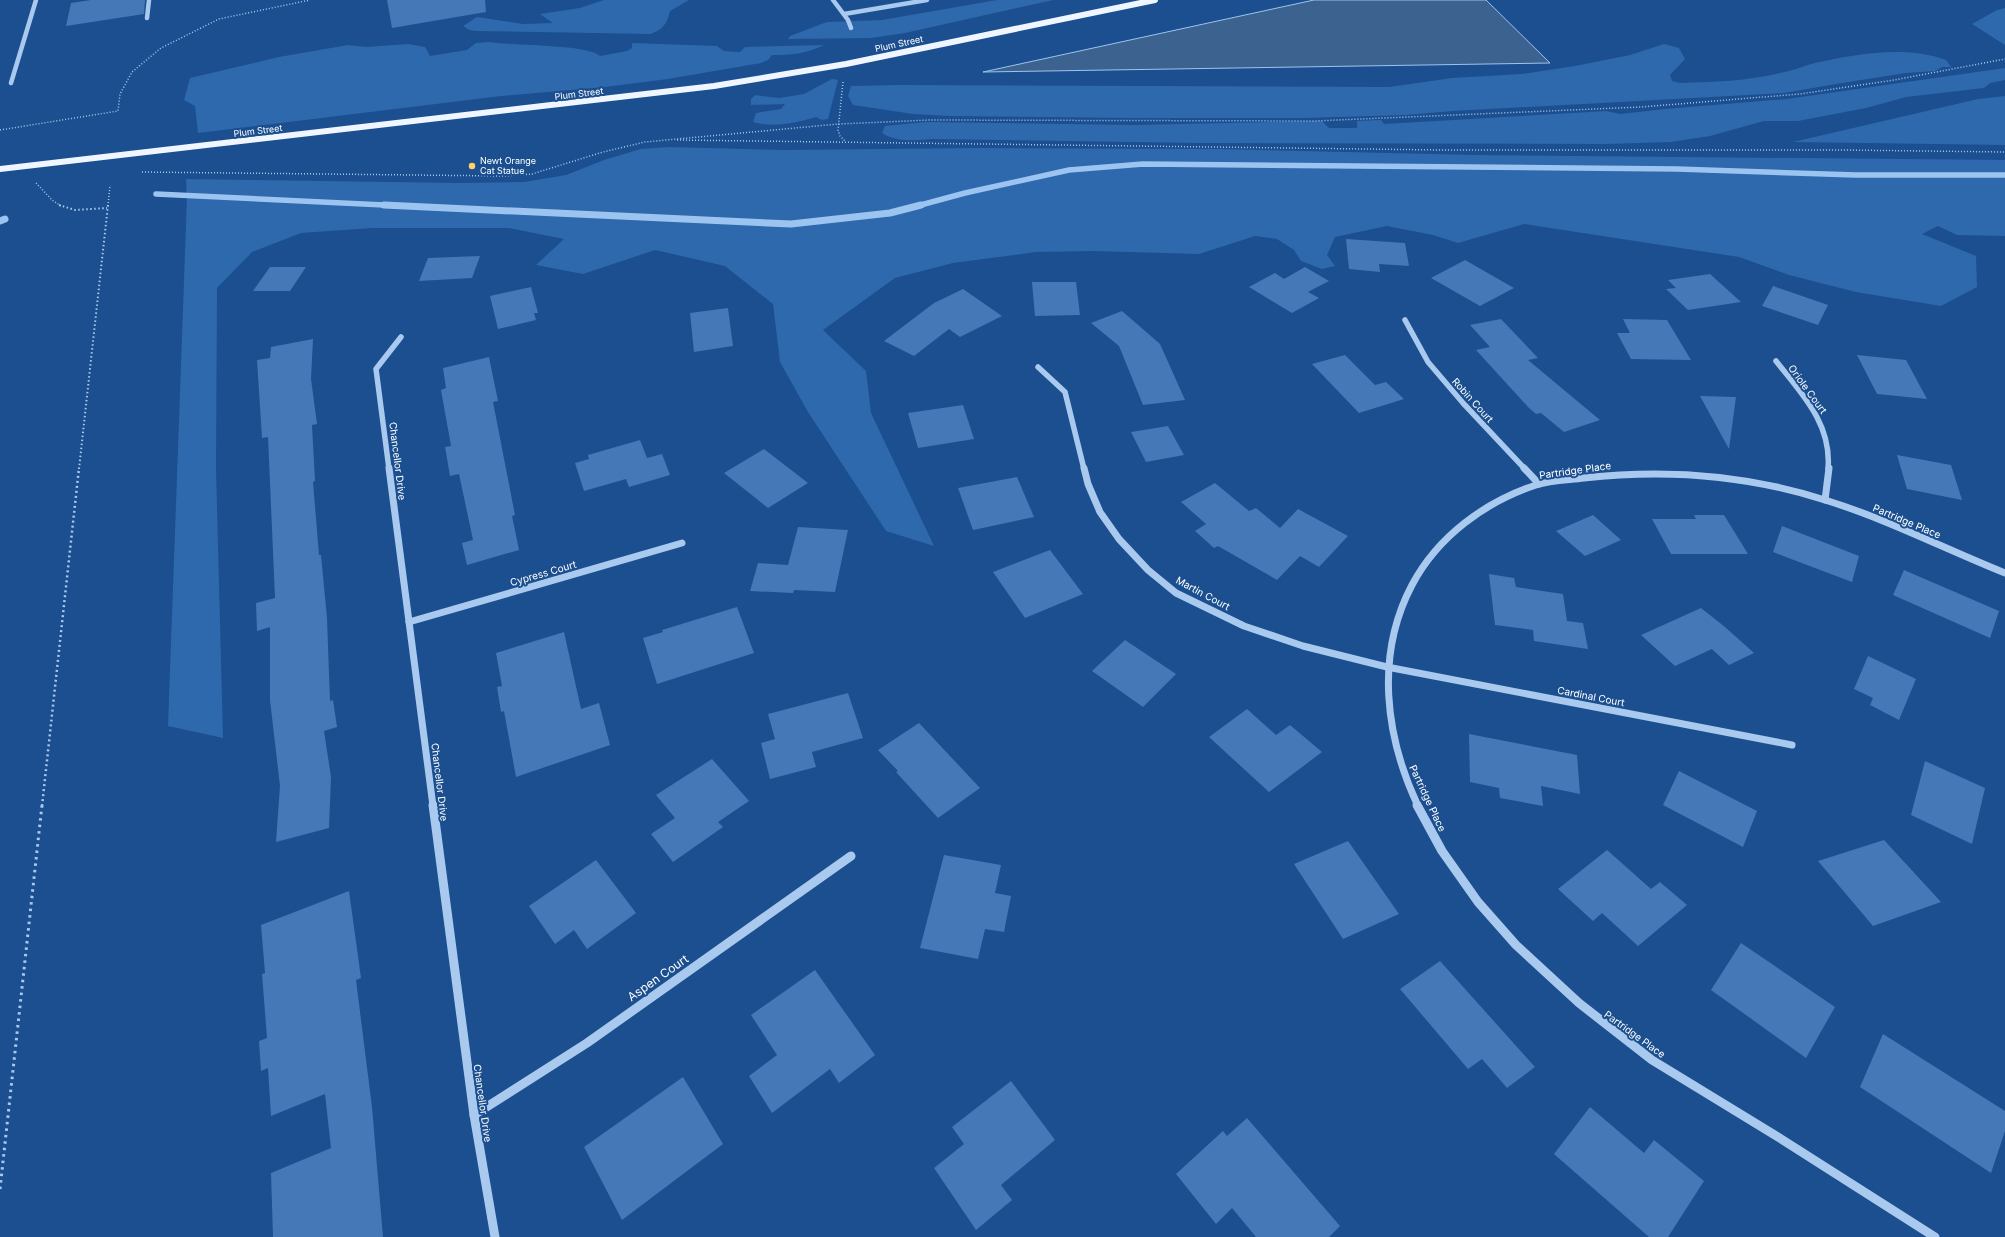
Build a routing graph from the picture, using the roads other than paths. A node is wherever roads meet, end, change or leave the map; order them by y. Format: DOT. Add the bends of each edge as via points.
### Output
graph roads {
  1 [pos="36,0"];
  2 [pos="149,0"];
  3 [pos="833,0"];
  4 [pos="927,0"];
  5 [pos="1155,0"];
  6 [pos="844,14"];
  7 [pos="147,18"];
  8 [pos="851,28"];
  9 [pos="11,84"];
  10 [pos="0,169"];
  11 [pos="1405,320"];
  12 [pos="400,338"];
  13 [pos="1776,361"];
  14 [pos="1038,367"];
  15 [pos="1539,484"];
  16 [pos="1825,500"];
  17 [pos="682,543"];
  18 [pos="2005,573"];
  19 [pos="409,622"];
  20 [pos="1387,667"];
  21 [pos="1792,745"];
  22 [pos="851,856"];
  23 [pos="474,1114"];
  24 [pos="495,1237"];
  25 [pos="1935,1237"];
  1 -- 9 [label="street"];
  2 -- 7 [label="street"];
  3 -- 6 [label="street"];
  4 -- 6 [label="street"];
  5 -- 10 [label="main road, Plum Street" via="846,64 721,85"];
  6 -- 8 [label="street"];
  11 -- 15 [label="street, Robin Court" via="1428,362"];
  12 -- 19 [label="street, Chancellor Drive" via="376,369"];
  13 -- 16 [label="street, Oriole Court" via="1809,402 1823,426 1829,451"];
  14 -- 20 [label="street, Martin Court" via="1065,392 1088,484 1100,512 1119,540 1148,570 1176,593 1244,626 1303,646"];
  15 -- 16 [label="street, Partridge Place" via="1642,473 1688,475 1743,481"];
  15 -- 20 [label="street, Partridge Place" via="1479,512 1443,540 1419,569 1401,602 1390,641"];
  16 -- 18 [label="street, Partridge Place" via="1873,516"];
  17 -- 19 [label="street, Cypress Court"];
  19 -- 23 [label="street, Chancellor Drive"];
  20 -- 21 [label="street, Cardinal Court"];
  20 -- 25 [label="street, Partridge Place" via="1391,727 1404,775 1428,826 1461,879 1533,962 1587,1011 1659,1064 1757,1123"];
  22 -- 23 [label="street, Aspen Court" via="587,1043"];
  23 -- 24 [label="street, Chancellor Drive"];
}
